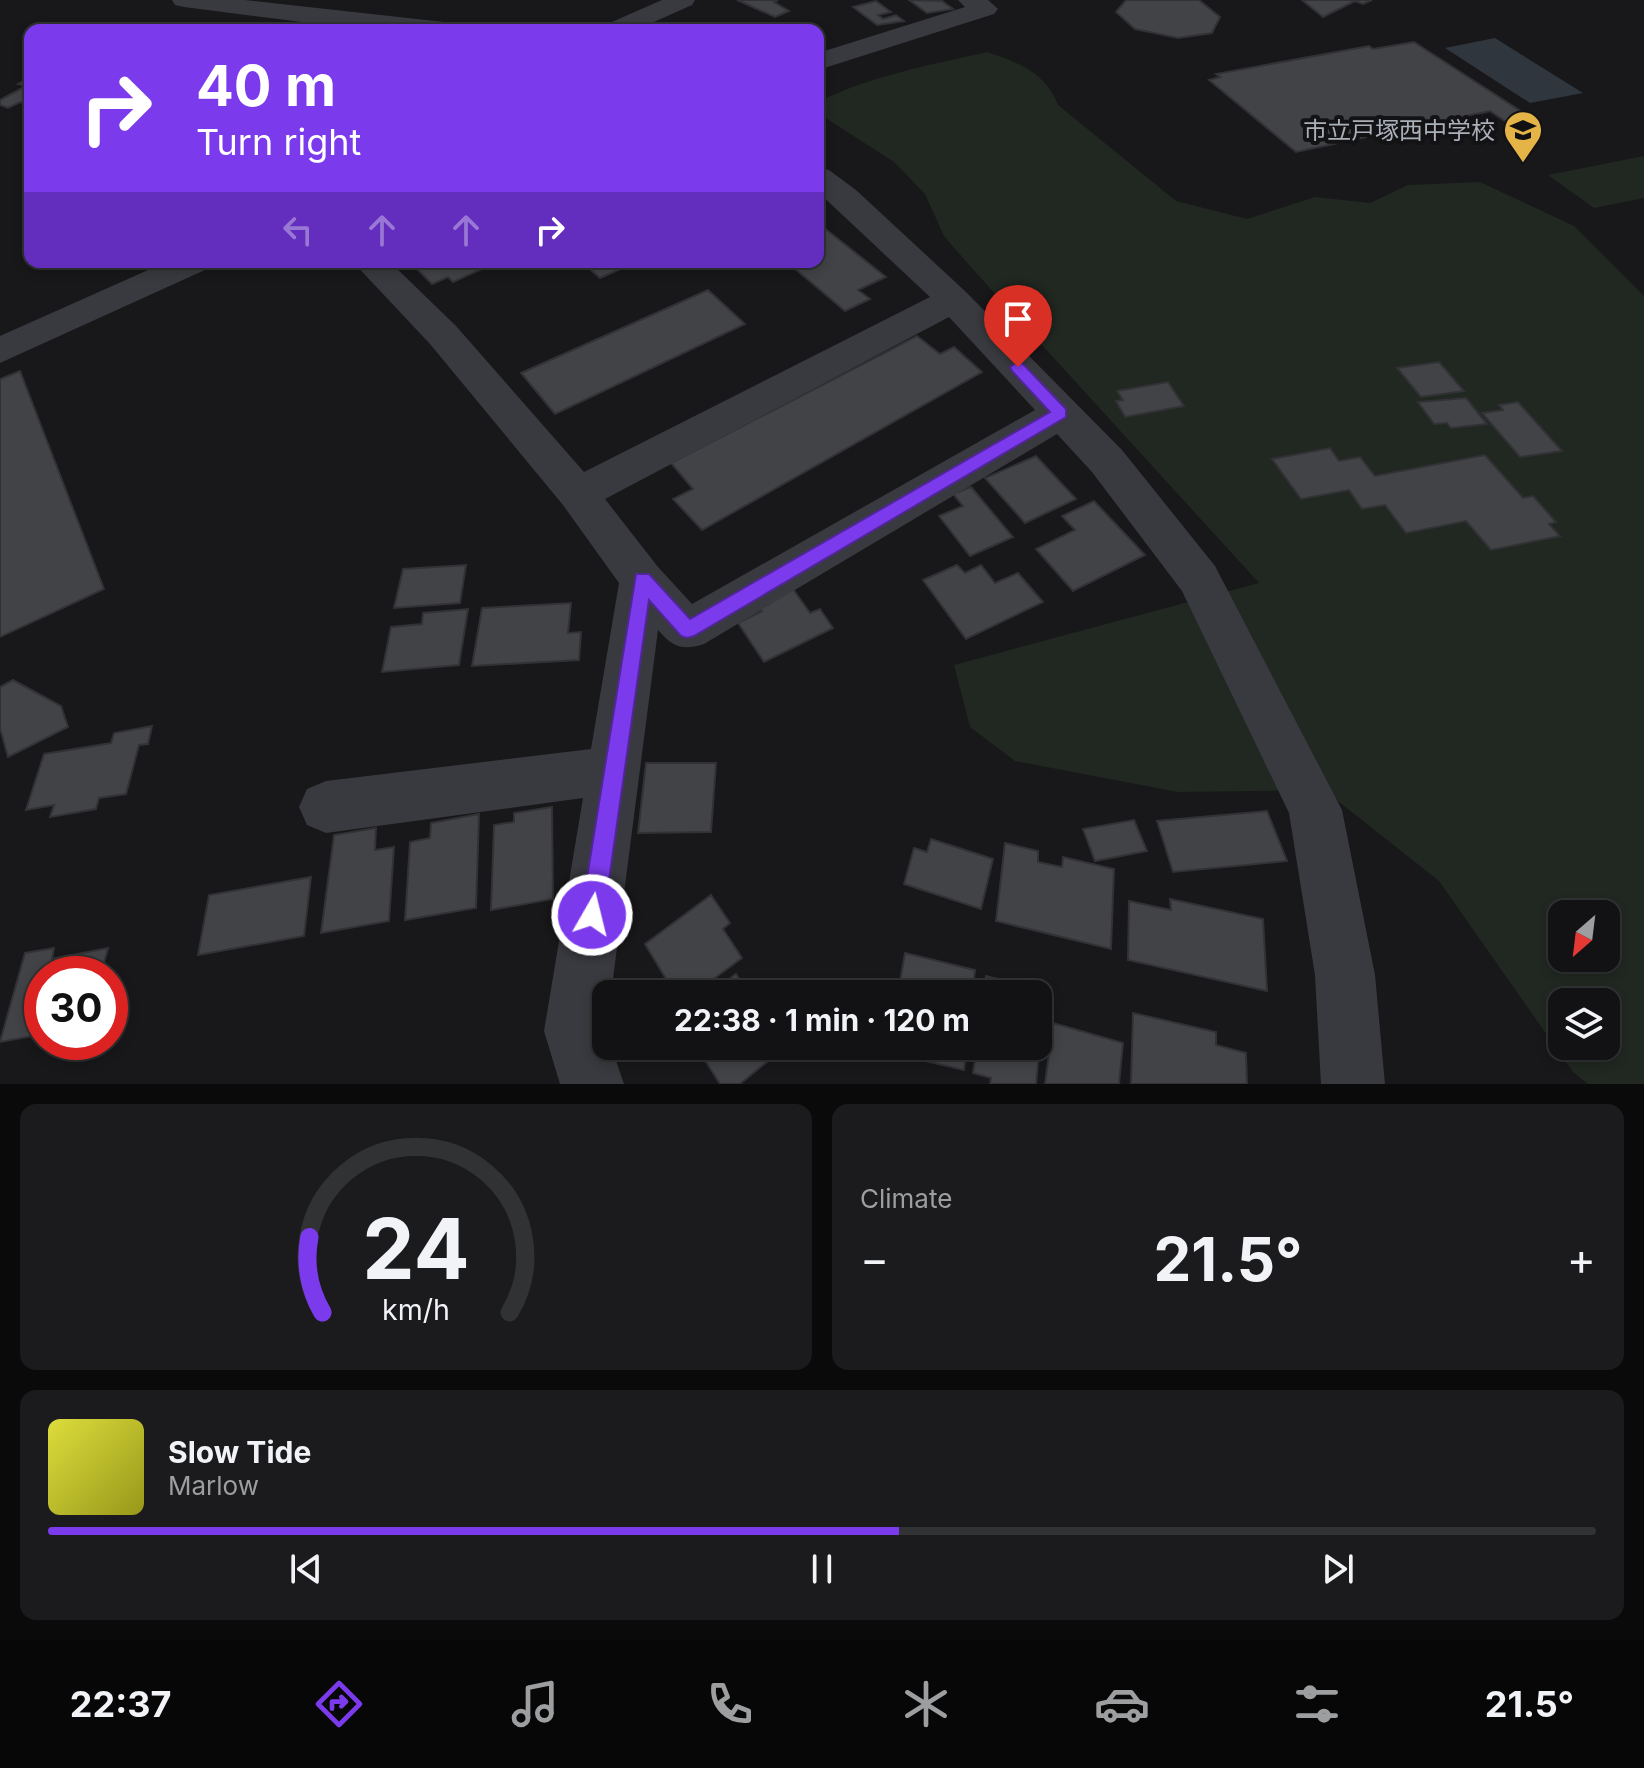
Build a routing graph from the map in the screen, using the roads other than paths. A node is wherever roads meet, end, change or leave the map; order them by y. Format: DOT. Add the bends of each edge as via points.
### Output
graph roads {
  1 [pos="184,0"];
  2 [pos="683,0"];
  3 [pos="970,0"];
  4 [pos="378,24"];
  5 [pos="628,24"];
  6 [pos="824,60"];
  7 [pos="824,181"];
  8 [pos="376,268"];
  9 [pos="151,270"];
  10 [pos="953,300"];
  11 [pos="0,351"];
  12 [pos="1061,413"];
  13 [pos="578,494"];
  14 [pos="642,580"];
  15 [pos="614,770"];
  16 [pos="326,807"];
  17 [pos="592,1084"];
  18 [pos="1353,1084"];
  1 -- 4 [label="street"];
  2 -- 5 [label="street"];
  3 -- 6 [label="street" via="985,9"];
  7 -- 10 [label="street"];
  8 -- 13 [label="street" via="443,335"];
  9 -- 11 [label="street"];
  10 -- 12 [label="street"];
  10 -- 13 [label="street"];
  12 -- 14 [label="street" via="687,630"];
  12 -- 18 [label="street" via="1107,461 1199,579 1315,810 1345,975"];
  13 -- 14 [label="street"];
  14 -- 15 [label="street"];
  15 -- 16 [label="street"];
  15 -- 17 [label="street" via="575,1031"];
}
